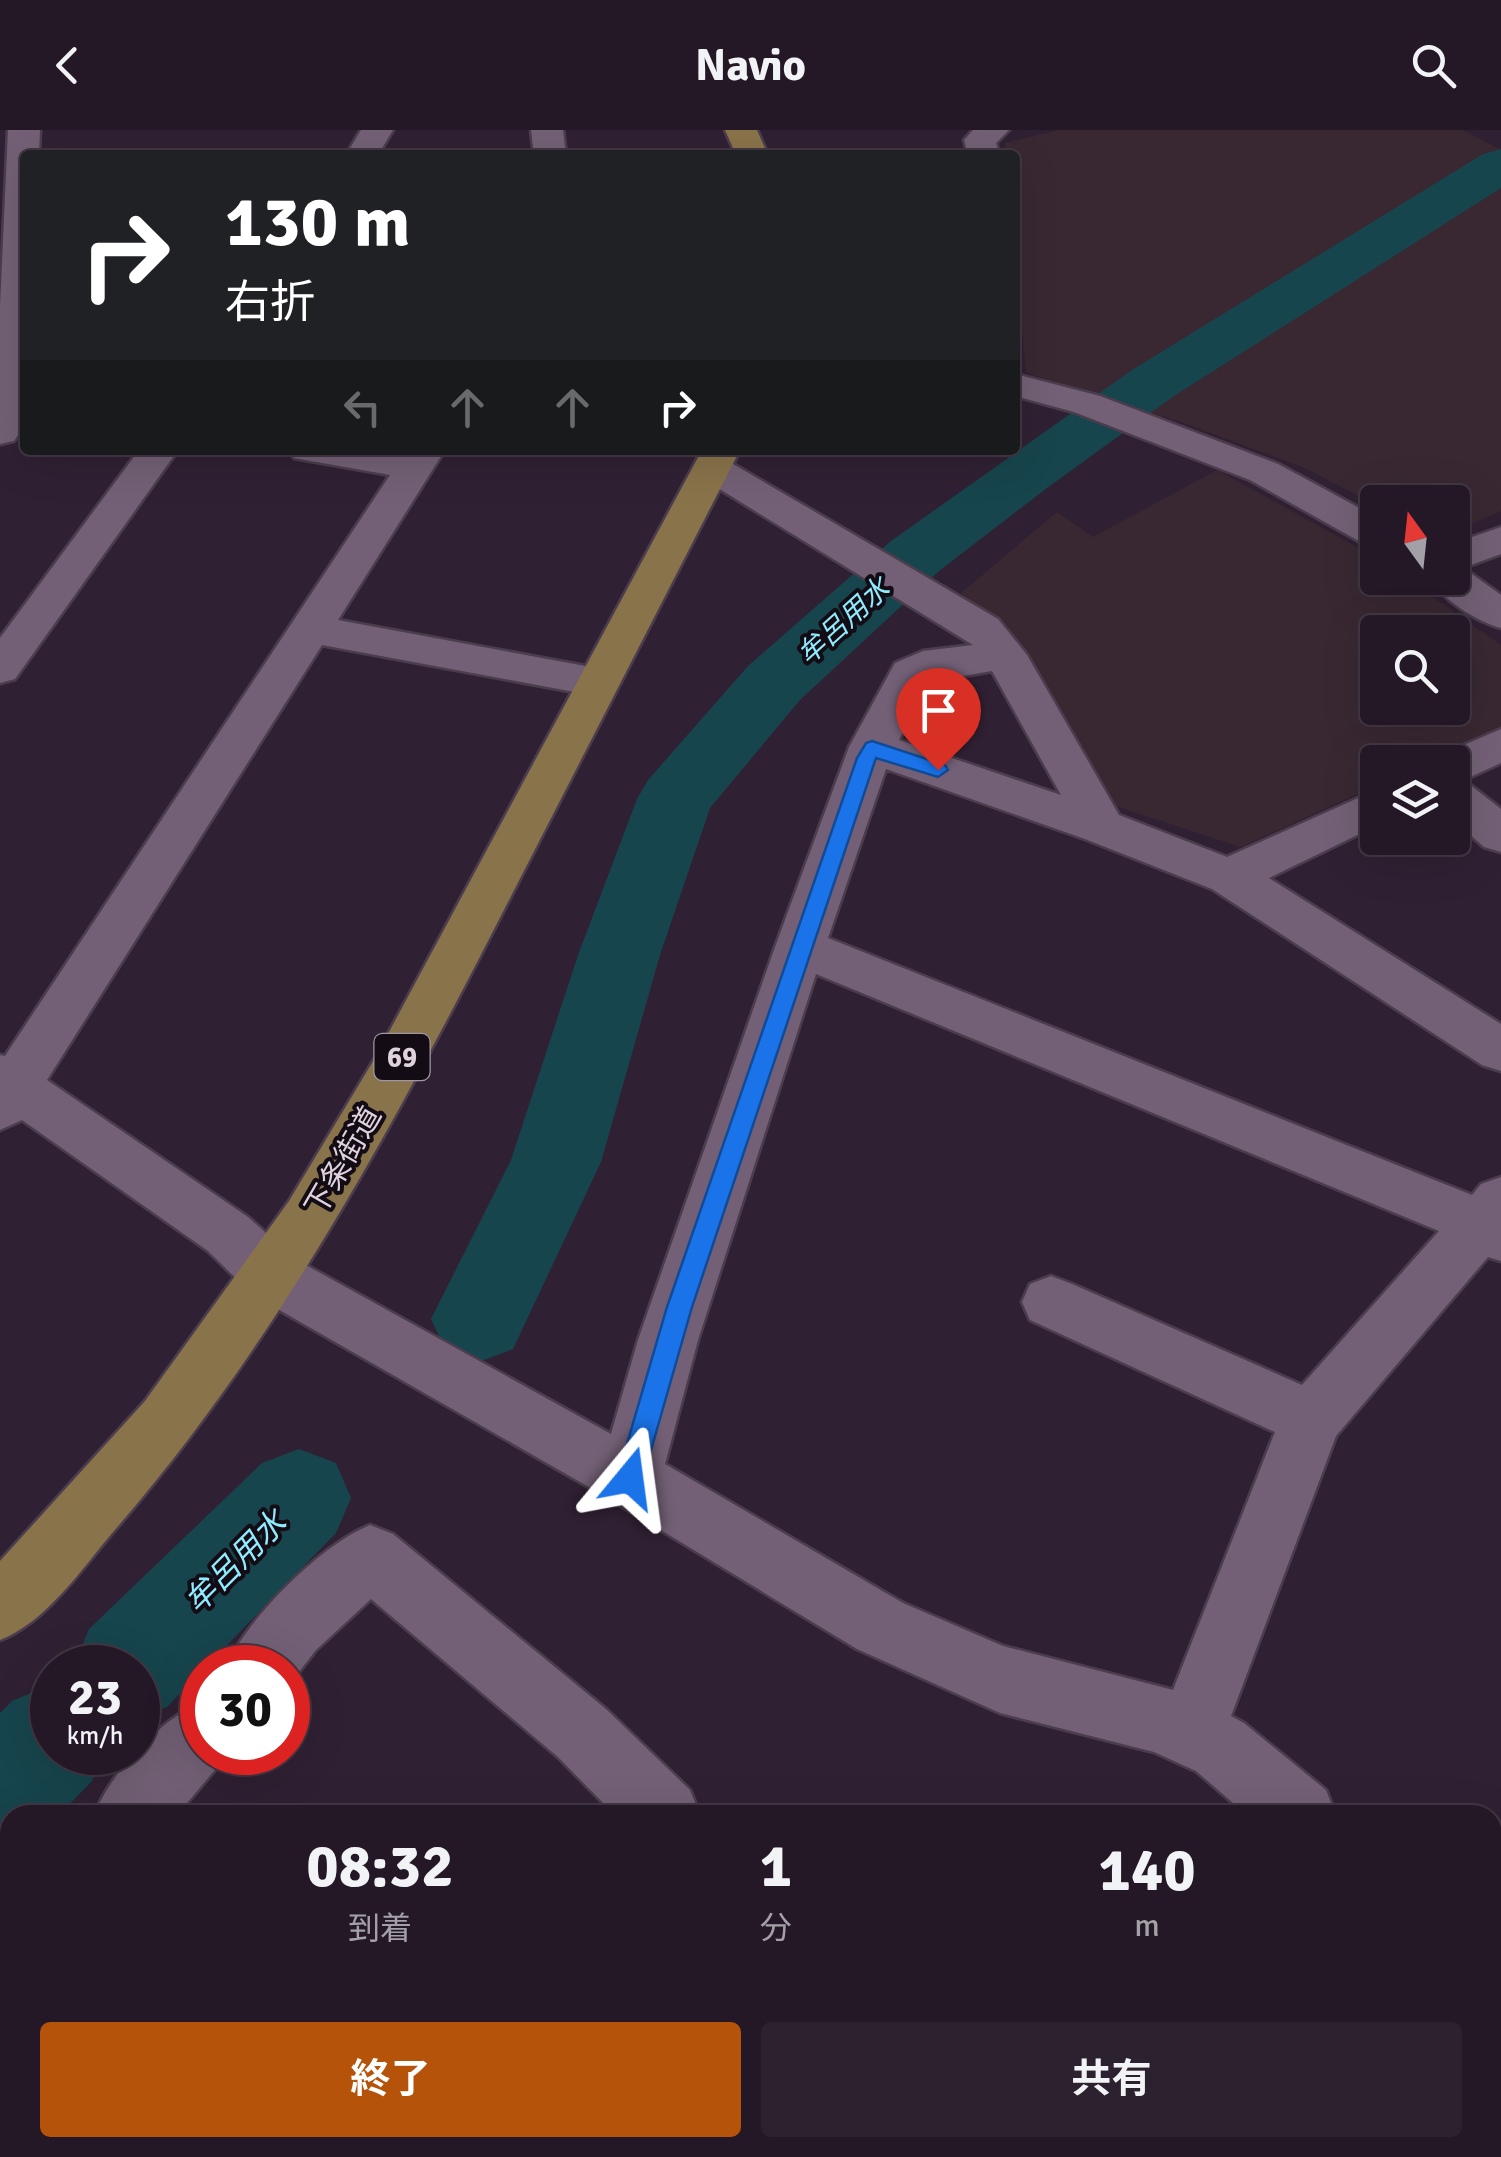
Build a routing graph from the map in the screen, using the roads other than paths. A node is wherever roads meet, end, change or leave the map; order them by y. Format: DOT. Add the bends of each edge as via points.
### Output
graph roads {
  1 [pos="993,130"];
  2 [pos="983,150"];
  3 [pos="20,282"];
  4 [pos="1020,386"];
  5 [pos="0,434"];
  6 [pos="155,455"];
  7 [pos="370,455"];
  8 [pos="420,459"];
  9 [pos="718,459"];
  10 [pos="1360,524"];
  11 [pos="1501,539"];
  12 [pos="1470,552"];
  13 [pos="1470,593"];
  14 [pos="1501,615"];
  15 [pos="311,629"];
  16 [pos="1005,655"];
  17 [pos="0,669"];
  18 [pos="596,682"];
  19 [pos="1501,744"];
  20 [pos="872,747"];
  21 [pos="1470,759"];
  22 [pos="1470,809"];
  23 [pos="1360,814"];
  24 [pos="1102,827"];
  25 [pos="1501,836"];
  26 [pos="1229,876"];
  27 [pos="800,947"];
  28 [pos="1501,1050"];
  29 [pos="4,1094"];
  30 [pos="1494,1220"];
  31 [pos="274,1277"];
  32 [pos="1050,1302"];
  33 [pos="1311,1419"];
  34 [pos="630,1478"];
  35 [pos="0,1608"];
  36 [pos="278,1645"];
  37 [pos="1190,1733"];
  38 [pos="180,1760"];
  39 [pos="139,1805"];
  40 [pos="655,1805"];
  41 [pos="1289,1805"];
  1 -- 2 [label="street" via="980,140"];
  3 -- 5 [label="street" via="7,423"];
  4 -- 10 [label="street" via="1142,423 1264,472"];
  6 -- 17 [label="street"];
  7 -- 8 [label="street"];
  8 -- 15 [label="street"];
  9 -- 16 [label="street" via="983,629"];
  9 -- 18 [label="main road, 下条街道 / 69"];
  11 -- 12 [label="street"];
  13 -- 14 [label="street"];
  15 -- 18 [label="street"];
  15 -- 29 [label="street"];
  16 -- 20 [label="street" via="923,665 911,673"];
  16 -- 24 [label="street"];
  18 -- 31 [label="main road, 下条街道 / 69" via="394,1073"];
  19 -- 21 [label="street"];
  20 -- 24 [label="street"];
  20 -- 27 [label="street"];
  22 -- 25 [label="street"];
  23 -- 26 [label="street"];
  24 -- 26 [label="street"];
  26 -- 28 [label="street"];
  27 -- 30 [label="street"];
  27 -- 34 [label="street" via="668,1340"];
  29 -- 31 [label="street" via="228,1234"];
  30 -- 33 [label="street"];
  31 -- 34 [label="street"];
  31 -- 35 [label="main road, 下条街道 / 69" via="132,1466"];
  32 -- 33 [label="street"];
  33 -- 37 [label="street"];
  34 -- 37 [label="street" via="880,1626 1000,1679 1161,1719"];
  36 -- 40 [label="street" via="370,1556 582,1733"];
  37 -- 41 [label="street" via="1220,1748"];
  38 -- 39 [label="street"];
}
